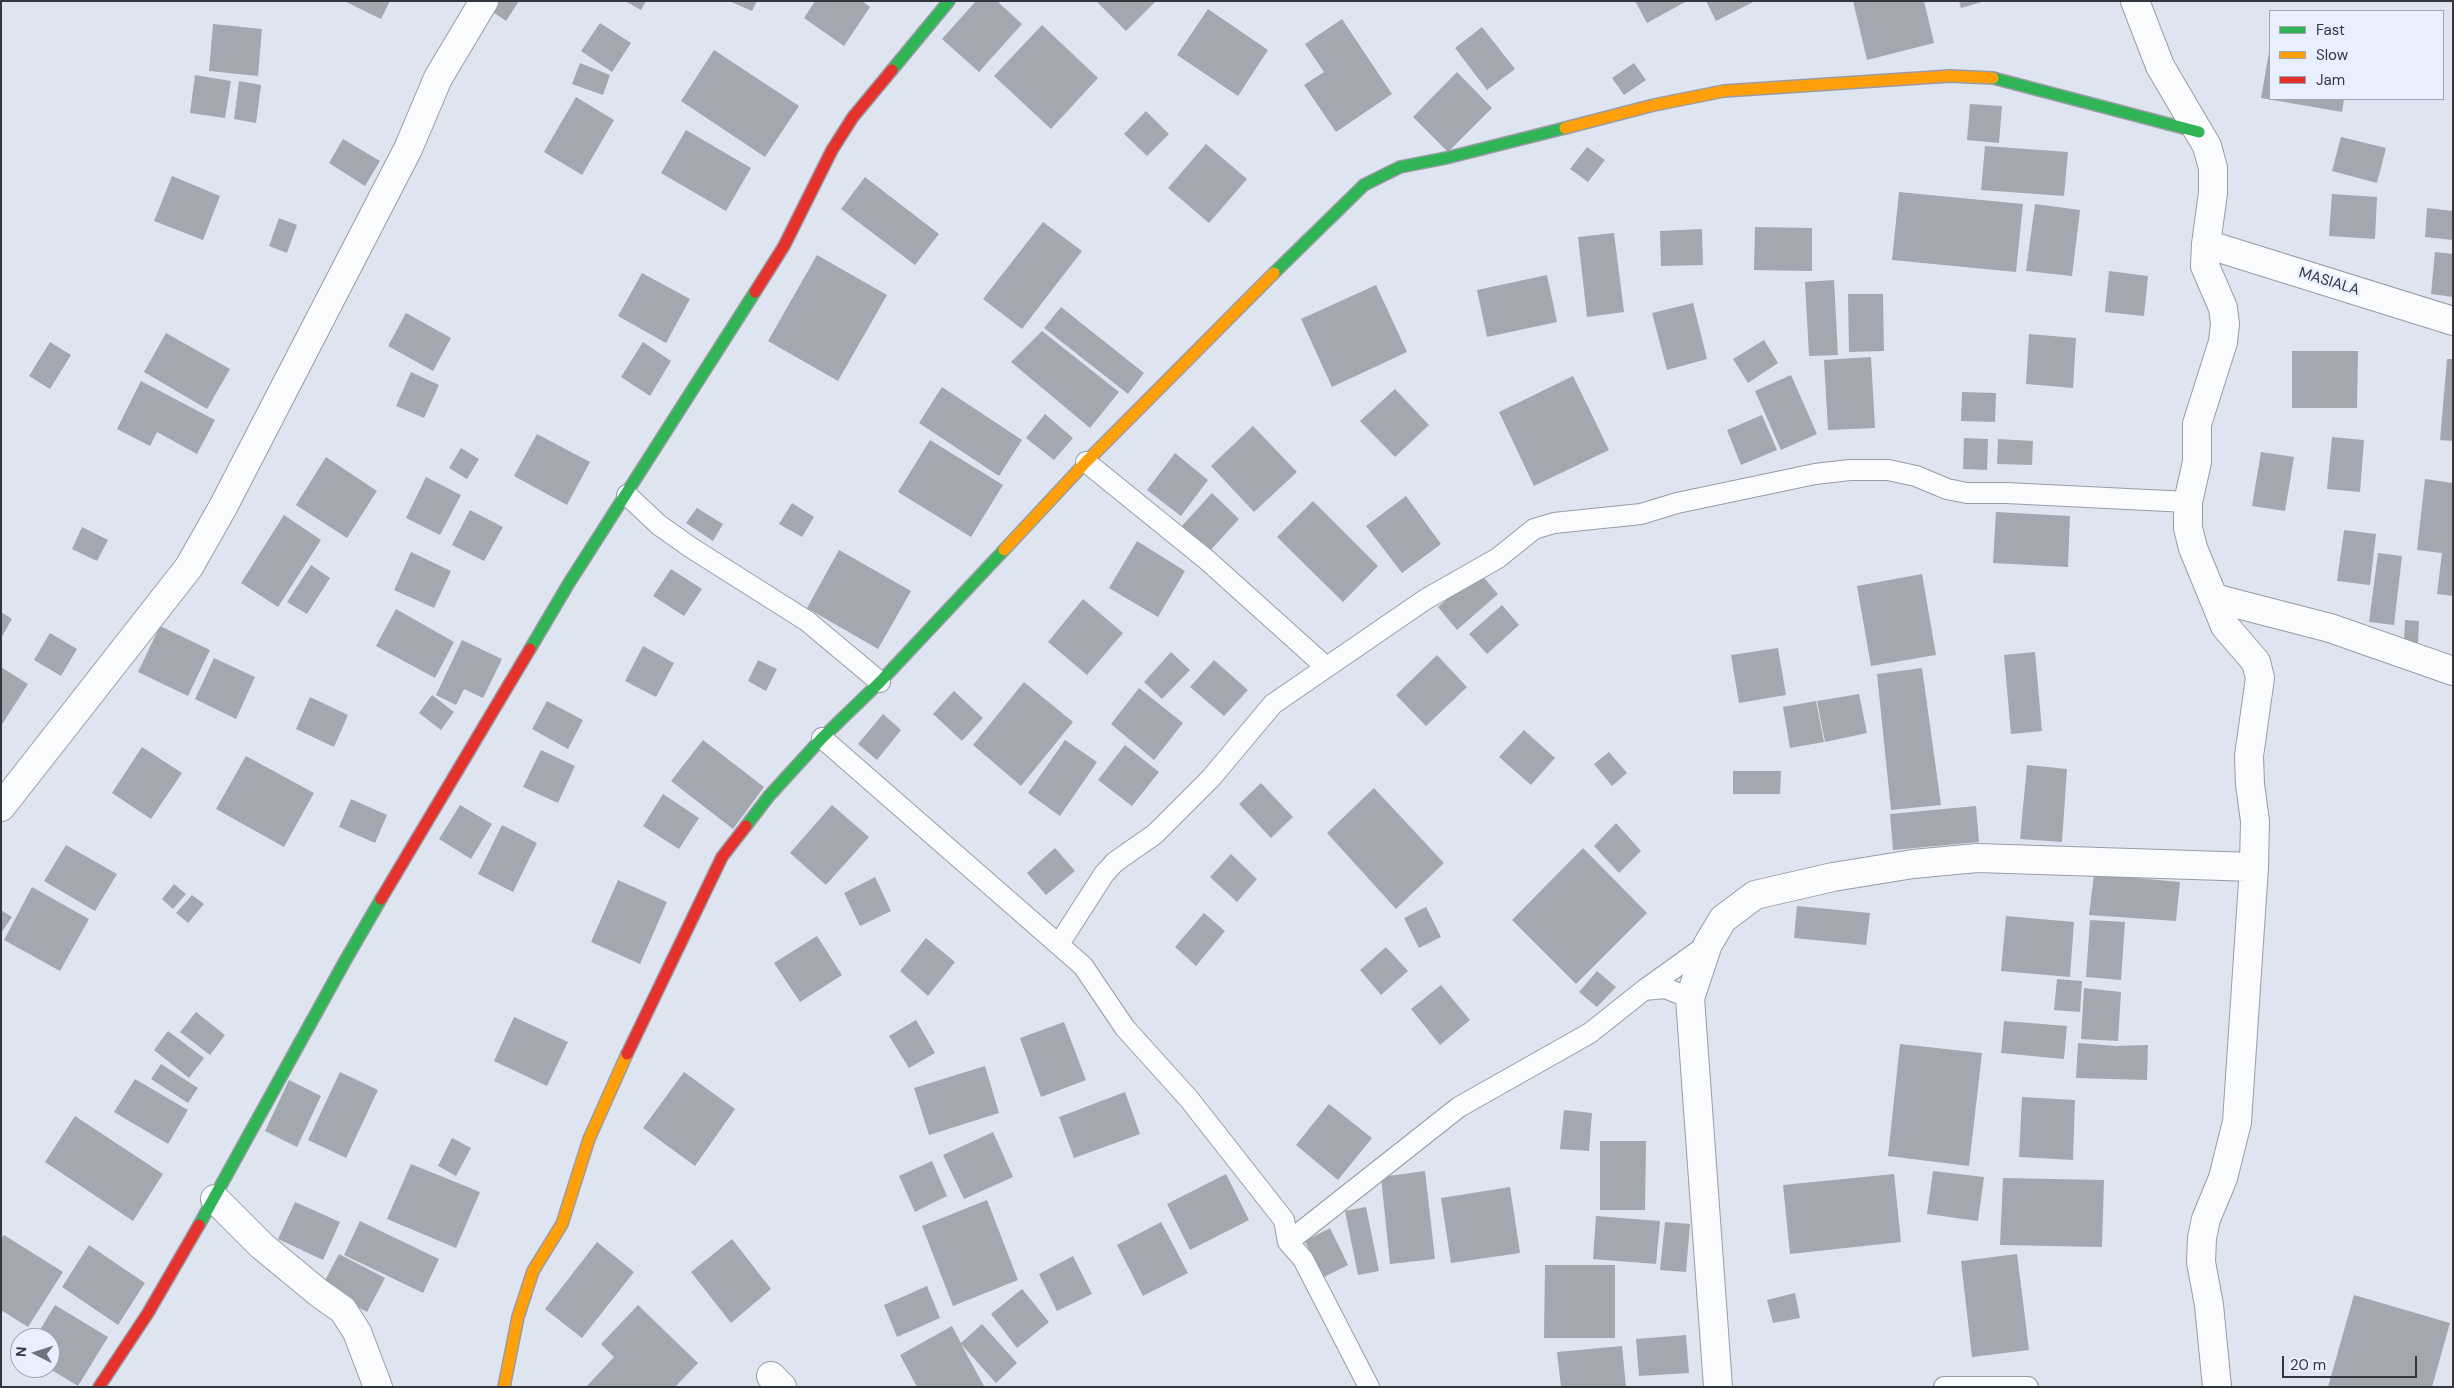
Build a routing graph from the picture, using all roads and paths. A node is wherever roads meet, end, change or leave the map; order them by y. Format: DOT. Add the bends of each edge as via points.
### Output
graph roads {
  1 [pos="484,1"];
  2 [pos="948,1"];
  3 [pos="2145,6"];
  4 [pos="2199,132"];
  5 [pos="2206,244"];
  6 [pos="2453,320"];
  7 [pos="1086,462"];
  8 [pos="627,495"];
  9 [pos="2188,502"];
  10 [pos="2214,598"];
  11 [pos="1326,667"];
  12 [pos="2453,671"];
  13 [pos="880,682"];
  14 [pos="822,738"];
  15 [pos="1,807"];
  16 [pos="2254,867"];
  17 [pos="1058,944"];
  18 [pos="1708,944"];
  19 [pos="1644,990"];
  20 [pos="1690,998"];
  21 [pos="216,1199"];
  22 [pos="1288,1242"];
  23 [pos="99,1387"];
  24 [pos="378,1387"];
  25 [pos="504,1387"];
  26 [pos="1369,1387"];
  27 [pos="1718,1387"];
  28 [pos="1944,1387"];
  29 [pos="2028,1387"];
  30 [pos="2217,1387"];
  1 -- 15 [label="street" via="438,78 408,149 189,567"];
  2 -- 8 [label="street" via="853,117 832,150 784,246"];
  3 -- 4 [label="street" via="2160,66"];
  4 -- 5 [label="street" via="2213,168"];
  4 -- 7 [label="street" via="1990,77 1950,76 1724,91 1654,104 1446,158 1400,166 1364,185 1336,210"];
  5 -- 6 [label="street, MASIALA"];
  5 -- 9 [label="street" via="2205,266 2223,308 2226,324 2197,424 2197,462"];
  7 -- 11 [label="lane" via="1200,554"];
  7 -- 13 [label="street"];
  8 -- 13 [label="lane" via="659,525 690,547 807,621"];
  8 -- 21 [label="street" via="569,583 345,961"];
  9 -- 10 [label="street" via="2188,528 2193,548"];
  9 -- 11 [label="lane" via="1967,494 1888,470 1850,470 1815,474 1677,503 1641,514 1554,523 1534,529 1498,558 1426,599"];
  10 -- 12 [label="street" via="2330,628"];
  10 -- 16 [label="street" via="2224,626 2256,662 2260,678 2249,756 2255,821"];
  11 -- 17 [label="lane" via="1273,704 1211,778 1155,834 1115,862"];
  13 -- 14 [label="street"];
  14 -- 17 [label="lane"];
  14 -- 25 [label="street" via="769,796 722,856 697,904 589,1139 562,1224 533,1271 518,1317"];
  16 -- 18 [label="street" via="1977,858 1913,864 1833,877 1755,895 1723,919"];
  16 -- 30 [label="street" via="2236,1122 2223,1178 2206,1219 2202,1238 2201,1262"];
  17 -- 22 [label="lane" via="1083,966 1124,1028 1190,1099 1284,1220"];
  18 -- 19 [label="lane"];
  18 -- 20 [label="street"];
  19 -- 20 [label="lane" via="1665,988"];
  19 -- 22 [label="lane" via="1590,1033 1459,1107"];
  20 -- 27 [label="street"];
  21 -- 23 [label="street" via="148,1313"];
  21 -- 24 [label="street" via="262,1246 343,1310 357,1332"];
  22 -- 26 [label="lane" via="1303,1259"];
  28 -- 29 [label="lane"];
}
